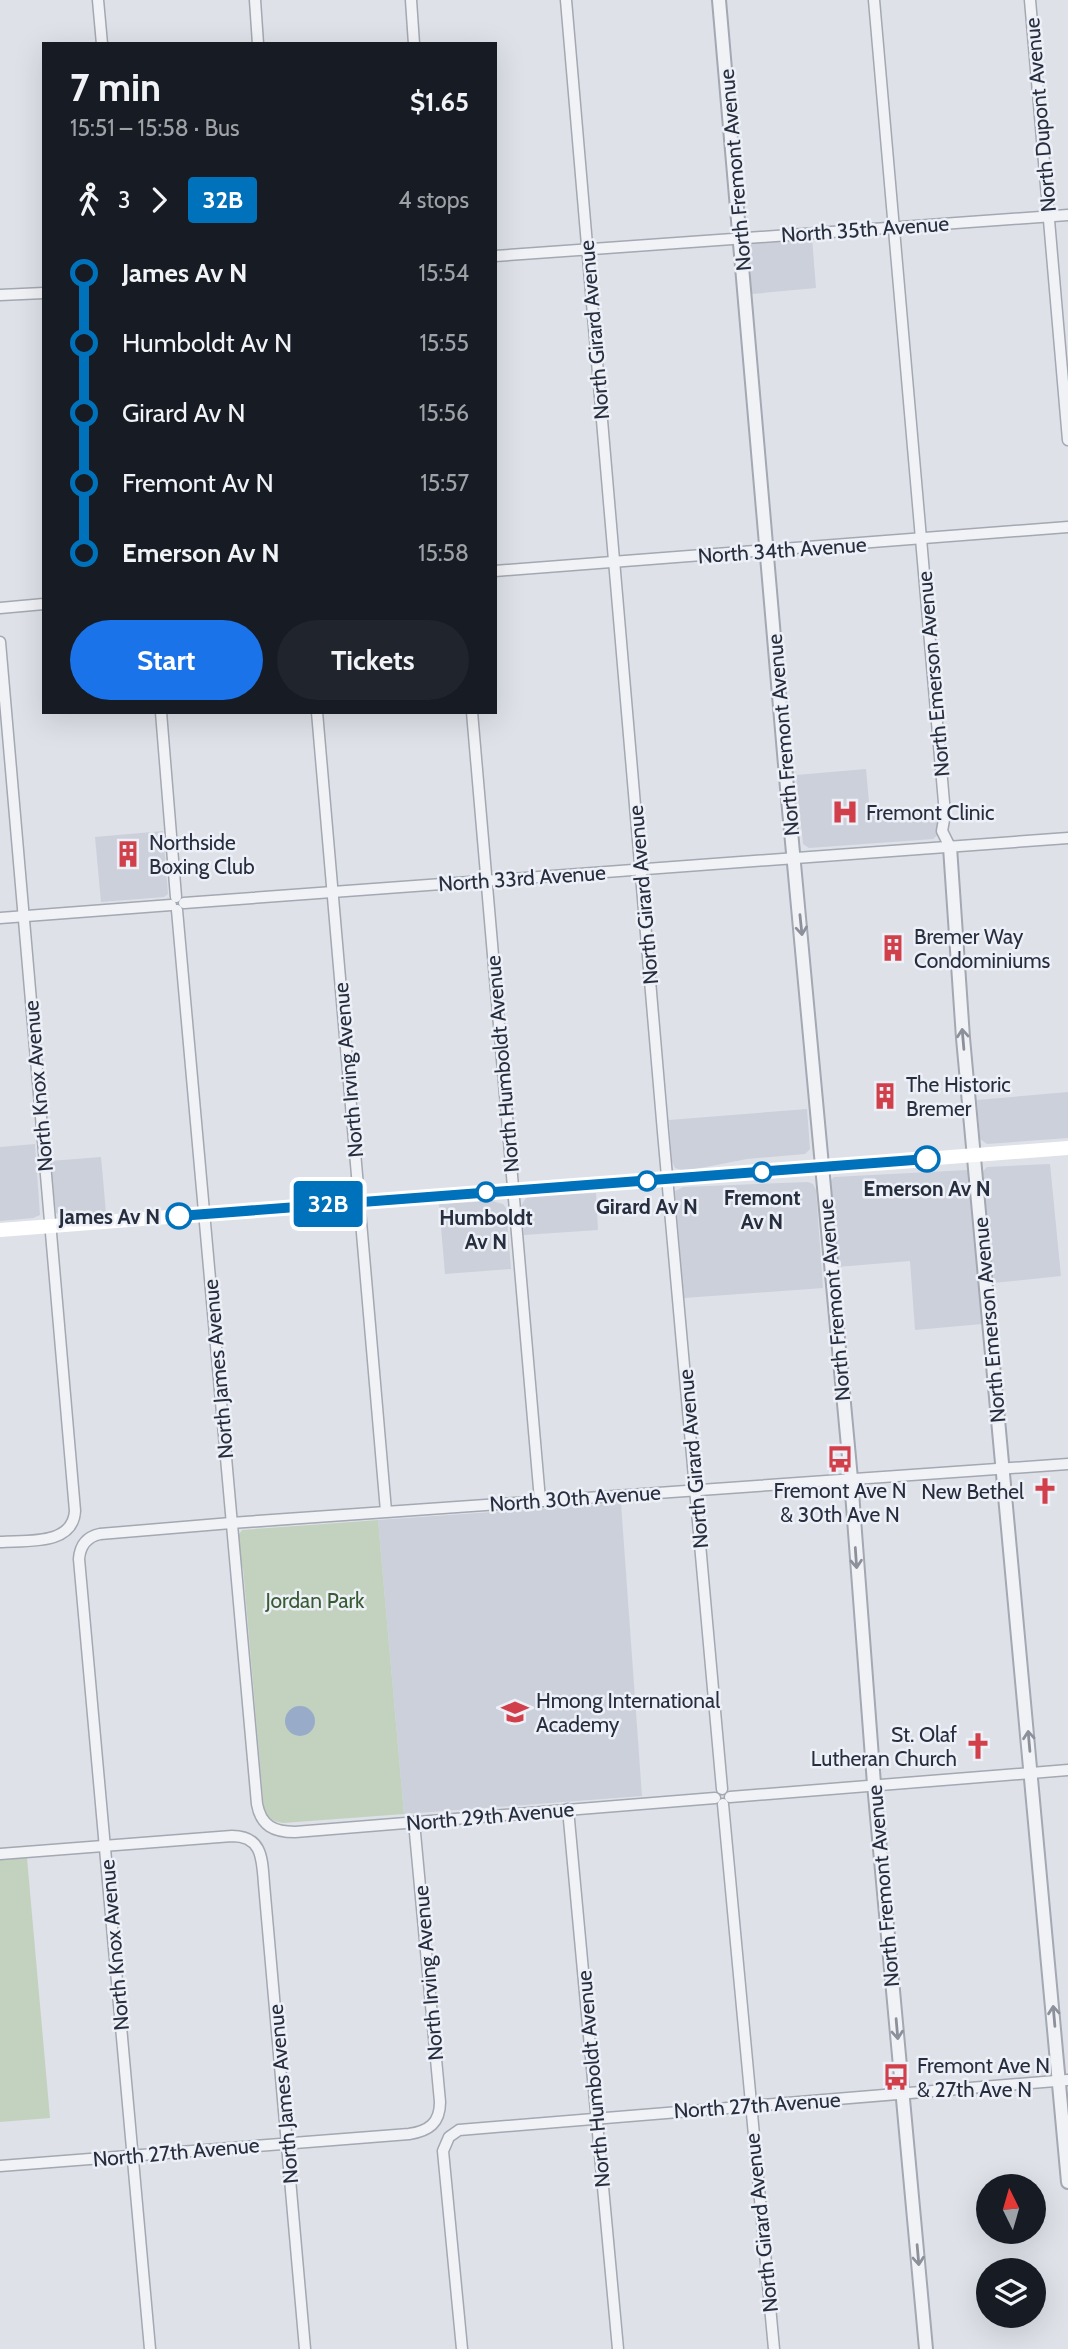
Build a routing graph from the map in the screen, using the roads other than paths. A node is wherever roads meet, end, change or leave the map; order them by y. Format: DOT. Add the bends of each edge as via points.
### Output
graph roads {
  1 [pos="98,0"];
  2 [pos="255,0"];
  3 [pos="411,0"];
  4 [pos="566,0"];
  5 [pos="719,0"];
  6 [pos="874,0"];
  7 [pos="1030,0"];
  8 [pos="102,42"];
  9 [pos="258,42"];
  10 [pos="414,42"];
  11 [pos="1068,215"];
  12 [pos="1048,216"];
  13 [pos="894,227"];
  14 [pos="741,239"];
  15 [pos="587,250"];
  16 [pos="497,256"];
  17 [pos="42,293"];
  18 [pos="0,295"];
  19 [pos="1068,440"];
  20 [pos="1068,527"];
  21 [pos="922,538"];
  22 [pos="768,551"];
  23 [pos="614,563"];
  24 [pos="497,571"];
  25 [pos="42,604"];
  26 [pos="0,608"];
  27 [pos="0,642"];
  28 [pos="161,714"];
  29 [pos="317,714"];
  30 [pos="472,714"];
  31 [pos="1068,838"];
  32 [pos="950,847"];
  33 [pos="794,858"];
  34 [pos="642,869"];
  35 [pos="487,880"];
  36 [pos="333,892"];
  37 [pos="177,904"];
  38 [pos="24,917"];
  39 [pos="0,918"];
  40 [pos="1068,1148"];
  41 [pos="974,1155"];
  42 [pos="821,1167"];
  43 [pos="667,1180"];
  44 [pos="513,1191"];
  45 [pos="358,1202"];
  46 [pos="204,1214"];
  47 [pos="50,1227"];
  48 [pos="0,1230"];
  49 [pos="1068,1464"];
  50 [pos="1003,1468"];
  51 [pos="851,1479"];
  52 [pos="695,1490"];
  53 [pos="540,1500"];
  54 [pos="386,1511"];
  55 [pos="231,1523"];
  56 [pos="0,1542"];
  57 [pos="85,1542"];
  58 [pos="1068,1770"];
  59 [pos="1031,1772"];
  60 [pos="874,1784"];
  61 [pos="723,1797"];
  62 [pos="568,1809"];
  63 [pos="414,1822"];
  64 [pos="267,1825"];
  65 [pos="105,1846"];
  66 [pos="0,1854"];
  67 [pos="1064,2081"];
  68 [pos="903,2094"];
  69 [pos="750,2106"];
  70 [pos="596,2118"];
  71 [pos="434,2124"];
  72 [pos="287,2143"];
  73 [pos="132,2155"];
  74 [pos="0,2166"];
  75 [pos="1068,2182"];
  76 [pos="150,2349"];
  77 [pos="305,2349"];
  78 [pos="462,2349"];
  79 [pos="618,2349"];
  80 [pos="774,2349"];
  81 [pos="926,2349"];
  1 -- 8 [label="street"];
  2 -- 9 [label="street"];
  3 -- 10 [label="street"];
  4 -- 15 [label="street, North Girard Avenue"];
  5 -- 14 [label="street, North Fremont Avenue"];
  6 -- 13 [label="street, North Emerson Avenue"];
  7 -- 12 [label="street, North Dupont Avenue"];
  11 -- 12 [label="street, North 35th Avenue"];
  12 -- 13 [label="street, North 35th Avenue"];
  12 -- 19 [label="street, North Dupont Avenue"];
  13 -- 14 [label="street, North 35th Avenue"];
  13 -- 21 [label="street, North Emerson Avenue"];
  14 -- 15 [label="street, North 35th Avenue"];
  14 -- 22 [label="street, North Fremont Avenue"];
  15 -- 16 [label="street, North 35th Avenue"];
  15 -- 23 [label="street, North Girard Avenue"];
  17 -- 18 [label="street"];
  20 -- 21 [label="street, North 34th Avenue"];
  21 -- 22 [label="street, North 34th Avenue"];
  21 -- 32 [label="street, North Emerson Avenue" via="945,814 942,831"];
  22 -- 23 [label="street, North 34th Avenue"];
  22 -- 33 [label="street, North Fremont Avenue"];
  23 -- 24 [label="street, North 34th Avenue"];
  23 -- 34 [label="street, North Girard Avenue"];
  25 -- 26 [label="street"];
  27 -- 38 [label="street, North Knox Avenue"];
  28 -- 37 [label="street, North James Avenue"];
  29 -- 36 [label="street, North Irving Avenue"];
  30 -- 35 [label="street, North Humboldt Avenue"];
  31 -- 32 [label="street, North 33rd Avenue"];
  32 -- 33 [label="street, North 33rd Avenue"];
  41 -- 32 [label="street, North Emerson Avenue, one-way"];
  33 -- 34 [label="street, North 33rd Avenue"];
  33 -- 42 [label="street, North Fremont Avenue, one-way"];
  34 -- 35 [label="street, North 33rd Avenue"];
  34 -- 43 [label="street, North Girard Avenue"];
  35 -- 36 [label="street, North 33rd Avenue"];
  35 -- 44 [label="street, North Humboldt Avenue"];
  36 -- 37 [label="street, North 33rd Avenue"];
  36 -- 45 [label="street, North Irving Avenue"];
  37 -- 38 [label="street, North 33rd Avenue"];
  37 -- 46 [label="street, North James Avenue"];
  38 -- 39 [label="street, North 33rd Avenue"];
  38 -- 47 [label="street, North Knox Avenue"];
  40 -- 41 [label="main road"];
  41 -- 42 [label="main road"];
  41 -- 50 [label="street, North Emerson Avenue"];
  42 -- 43 [label="main road"];
  42 -- 51 [label="street, North Fremont Avenue"];
  43 -- 44 [label="main road"];
  43 -- 52 [label="street, North Girard Avenue"];
  44 -- 45 [label="main road"];
  44 -- 53 [label="street, North Humboldt Avenue"];
  45 -- 46 [label="main road"];
  45 -- 54 [label="street, North Irving Avenue"];
  46 -- 47 [label="main road"];
  46 -- 55 [label="street, North James Avenue"];
  47 -- 48 [label="main road"];
  47 -- 56 [label="street, North Knox Avenue" via="75,1520 56,1537"];
  49 -- 50 [label="street, North 30th Avenue"];
  50 -- 51 [label="street, North 30th Avenue"];
  59 -- 50 [label="street, North Emerson Avenue, one-way"];
  51 -- 52 [label="street, North 30th Avenue"];
  51 -- 60 [label="street, North Fremont Avenue, one-way"];
  52 -- 53 [label="street, North 30th Avenue"];
  52 -- 61 [label="street, North Girard Avenue"];
  53 -- 54 [label="street, North 30th Avenue"];
  54 -- 55 [label="street, North 30th Avenue"];
  55 -- 57 [label="street, North 30th Avenue" via="100,1534"];
  55 -- 64 [label="street, North James Avenue" via="257,1804"];
  57 -- 65 [label="street, North Knox Avenue" via="79,1559"];
  58 -- 59 [label="street, North 29th Avenue"];
  59 -- 60 [label="street, North 29th Avenue"];
  67 -- 59 [label="street, North Emerson Avenue, one-way"];
  60 -- 61 [label="street, North 29th Avenue"];
  60 -- 68 [label="street, North Fremont Avenue, one-way"];
  61 -- 62 [label="street, North 29th Avenue"];
  61 -- 69 [label="street, North Girard Avenue"];
  62 -- 63 [label="street, North 29th Avenue"];
  62 -- 70 [label="street, North Humboldt Avenue"];
  63 -- 64 [label="street, North 29th Avenue" via="295,1832"];
  63 -- 71 [label="street, North Irving Avenue" via="440,2102"];
  65 -- 66 [label="street"];
  65 -- 72 [label="street, North James Avenue" via="232,1836 253,1841 262,1860"];
  65 -- 73 [label="street, North Knox Avenue"];
  67 -- 68 [label="street, North 27th Avenue"];
  67 -- 75 [label="street, North Emerson Avenue"];
  68 -- 69 [label="street, North 27th Avenue"];
  68 -- 81 [label="street, North Fremont Avenue, one-way"];
  69 -- 70 [label="street, North 27th Avenue"];
  69 -- 80 [label="street, North Girard Avenue"];
  70 -- 78 [label="street, North 27th Avenue" via="470,2128 449,2137 443,2151"];
  70 -- 79 [label="street, North Humboldt Avenue"];
  71 -- 72 [label="street, North 27th Avenue" via="419,2132"];
  72 -- 73 [label="street, North 27th Avenue"];
  72 -- 77 [label="street, North James Avenue"];
  73 -- 74 [label="street, North 27th Avenue"];
  73 -- 76 [label="street, North Knox Avenue"];
}
